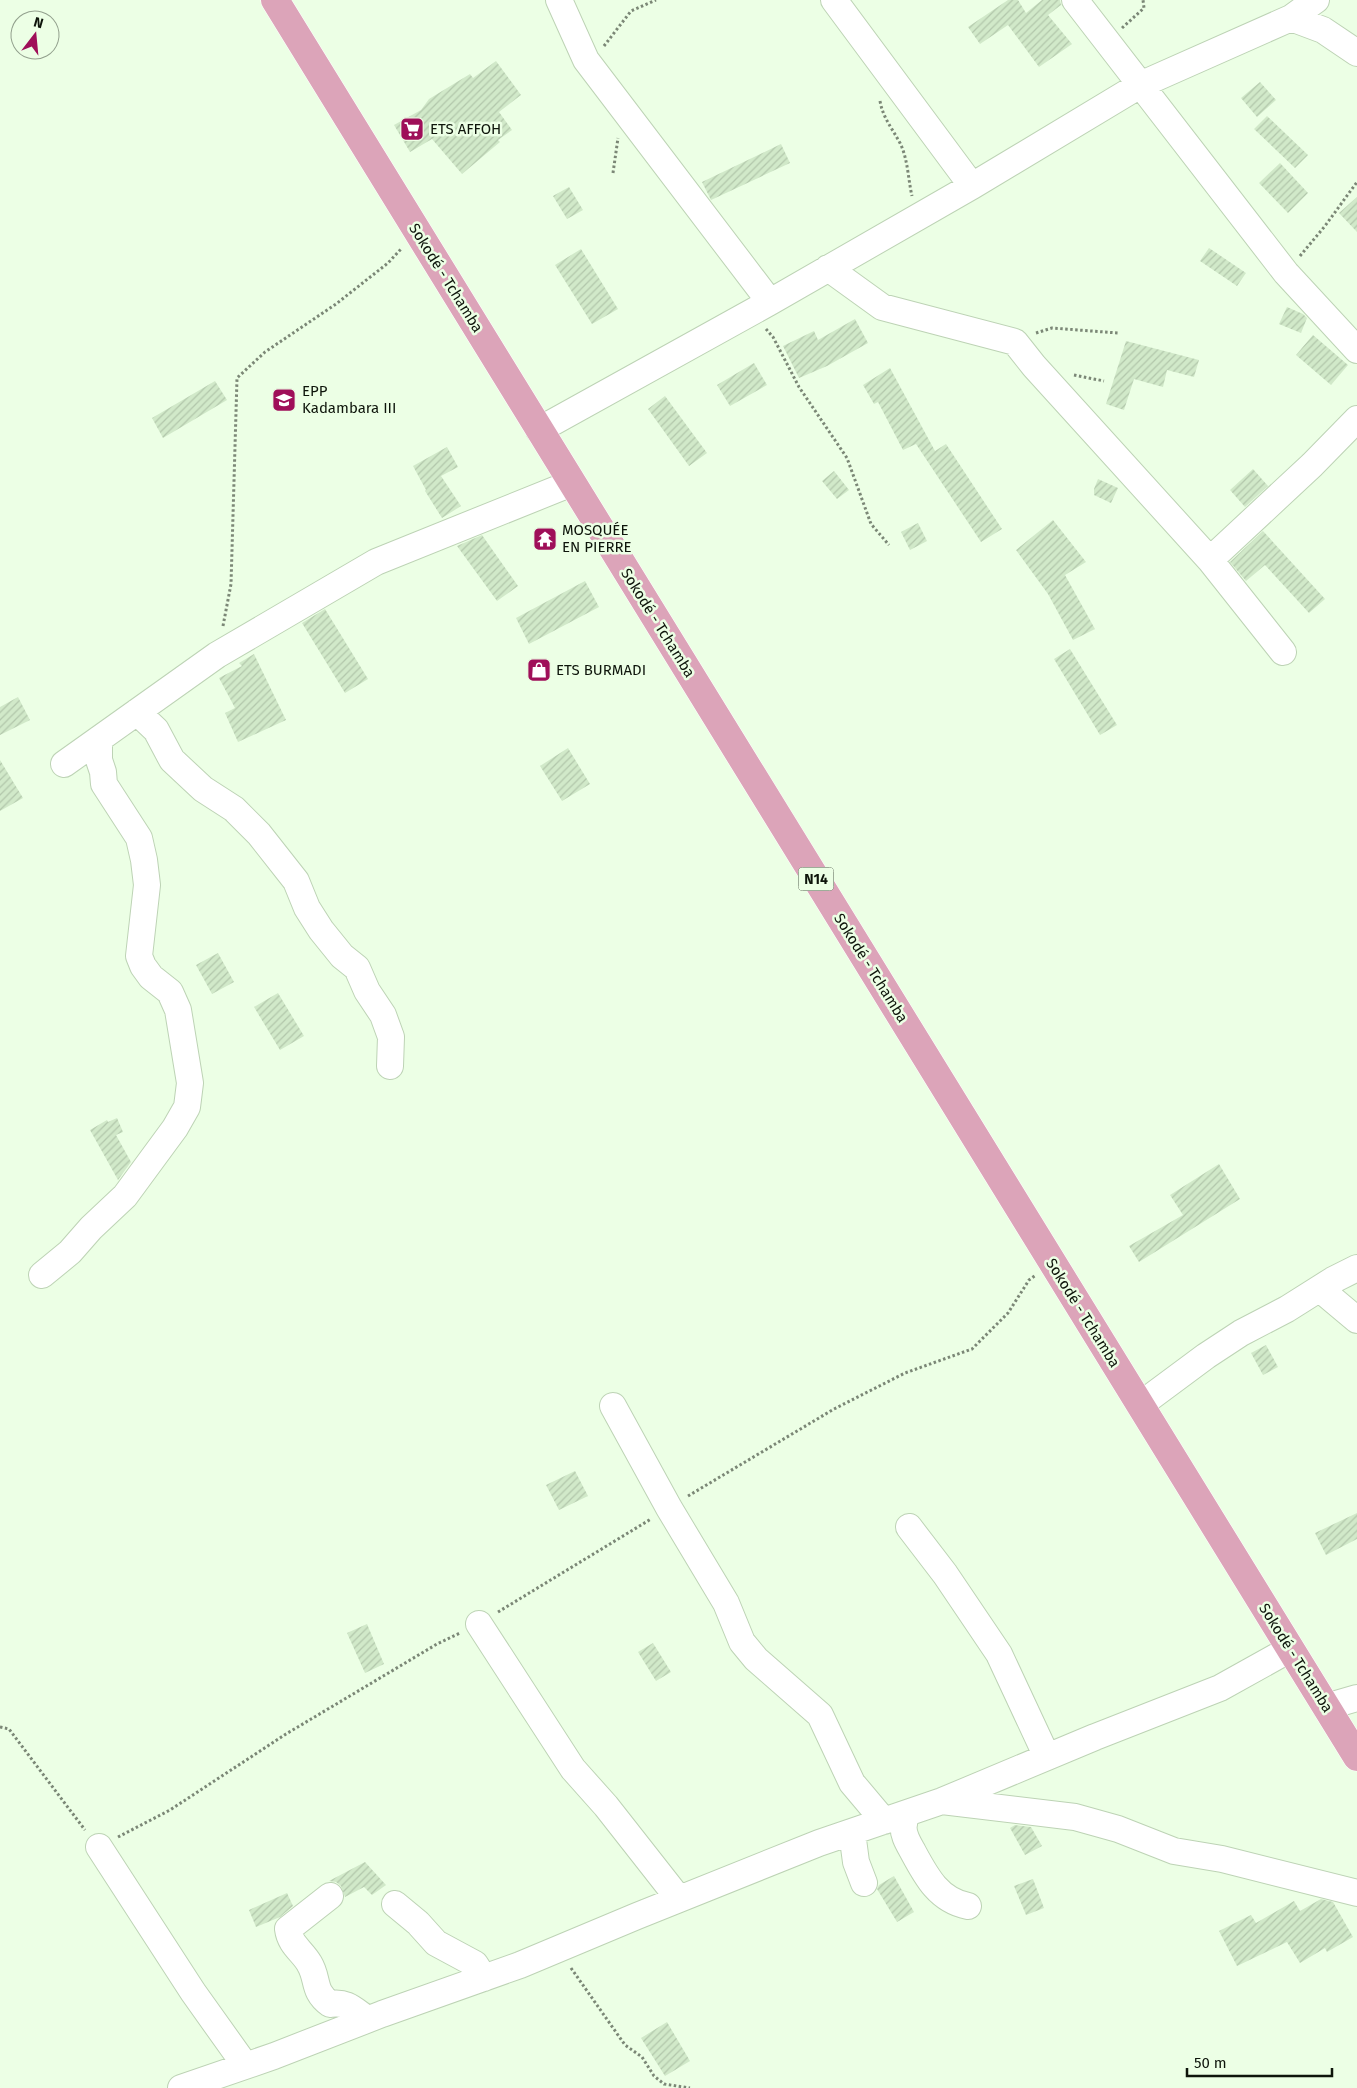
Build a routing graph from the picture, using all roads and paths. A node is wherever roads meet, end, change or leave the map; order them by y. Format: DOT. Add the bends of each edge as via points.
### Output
graph roads {
  1 [pos="275,0"];
  2 [pos="560,0"];
  3 [pos="656,0"];
  4 [pos="834,0"];
  5 [pos="1075,0"];
  6 [pos="1143,0"];
  7 [pos="1316,0"];
  8 [pos="1292,9"];
  9 [pos="1107,42"];
  10 [pos="1357,53"];
  11 [pos="586,60"];
  12 [pos="1140,85"];
  13 [pos="879,97"];
  14 [pos="1357,182"];
  15 [pos="972,186"];
  16 [pos="912,220"];
  17 [pos="418,232"];
  18 [pos="828,268"];
  19 [pos="1286,273"];
  20 [pos="759,308"];
  21 [pos="1118,332"];
  22 [pos="1015,342"];
  23 [pos="1357,350"];
  24 [pos="1357,419"];
  25 [pos="539,430"];
  26 [pos="572,484"];
  27 [pos="889,545"];
  28 [pos="1210,560"];
  29 [pos="1283,652"];
  30 [pos="218,655"];
  31 [pos="137,712"];
  32 [pos="99,739"];
  33 [pos="64,764"];
  34 [pos="390,1066"];
  35 [pos="1053,1264"];
  36 [pos="1357,1268"];
  37 [pos="42,1275"];
  38 [pos="1320,1289"];
  39 [pos="1357,1320"];
  40 [pos="1140,1405"];
  41 [pos="613,1406"];
  42 [pos="669,1508"];
  43 [pos="909,1527"];
  44 [pos="479,1624"];
  45 [pos="1290,1649"];
  46 [pos="1357,1698"];
  47 [pos="1326,1707"];
  48 [pos="0,1727"];
  49 [pos="1047,1757"];
  50 [pos="1357,1757"];
  51 [pos="942,1801"];
  52 [pos="896,1817"];
  53 [pos="852,1832"];
  54 [pos="99,1847"];
  55 [pos="864,1883"];
  56 [pos="1357,1893"];
  57 [pos="330,1896"];
  58 [pos="679,1899"];
  59 [pos="395,1904"];
  60 [pos="968,1906"];
  61 [pos="557,1949"];
  62 [pos="484,1978"];
  63 [pos="367,2019"];
  64 [pos="237,2073"];
  65 [pos="181,2088"];
  66 [pos="690,2088"];
  1 -- 17 [label="main road, Sokodé - Tchamba / N14"];
  2 -- 11 [label="street"];
  3 -- 11 [label="path" via="631,12 601,49"];
  4 -- 15 [label="street"];
  5 -- 9 [label="street"];
  6 -- 9 [label="path" via="1144,8"];
  7 -- 8 [label="street"];
  8 -- 10 [label="street"];
  8 -- 12 [label="street"];
  9 -- 12 [label="street"];
  11 -- 20 [label="street"];
  12 -- 15 [label="street"];
  12 -- 19 [label="street"];
  13 -- 16 [label="path" via="882,114 904,154 913,206"];
  14 -- 19 [label="path"];
  15 -- 16 [label="street"];
  16 -- 18 [label="street"];
  17 -- 25 [label="main road, Sokodé - Tchamba / N14"];
  17 -- 30 [label="path" via="388,262 336,304 265,352 237,378 231,584"];
  18 -- 20 [label="street"];
  18 -- 22 [label="street" via="882,307"];
  19 -- 23 [label="street"];
  20 -- 25 [label="street"];
  20 -- 27 [label="path" via="761,324 773,336 799,387 847,458 871,524"];
  21 -- 22 [label="path" via="1052,328"];
  22 -- 28 [label="street"];
  24 -- 28 [label="street"];
  25 -- 26 [label="main road, Sokodé - Tchamba / N14"];
  26 -- 30 [label="street" via="376,562"];
  26 -- 35 [label="main road, Sokodé - Tchamba / N14"];
  28 -- 29 [label="street"];
  30 -- 31 [label="street"];
  31 -- 32 [label="street"];
  31 -- 34 [label="street" via="156,730 172,760 202,789 234,809 259,834 296,882 316,923 342,956 357,968 367,991 383,1014 391,1037"];
  32 -- 33 [label="street"];
  32 -- 37 [label="street" via="104,784 138,838 144,860 147,885 139,956 151,977 170,992 178,1010 190,1083 188,1107 126,1196"];
  35 -- 40 [label="main road, Sokodé - Tchamba / N14"];
  35 -- 42 [label="path" via="1029,1280 1008,1313 972,1349 905,1373 834,1409"];
  36 -- 38 [label="street"];
  38 -- 39 [label="street"];
  38 -- 40 [label="street" via="1234,1337"];
  40 -- 45 [label="main road, Sokodé - Tchamba / N14"];
  41 -- 42 [label="street"];
  42 -- 44 [label="path"];
  42 -- 52 [label="street" via="726,1603 742,1642 756,1659 820,1715 852,1783"];
  43 -- 49 [label="street" via="946,1574 999,1654"];
  44 -- 54 [label="path" via="437,1644 286,1734 170,1810"];
  44 -- 58 [label="street" via="572,1769 606,1806"];
  45 -- 47 [label="main road, Sokodé - Tchamba / N14"];
  45 -- 49 [label="street" via="1220,1688"];
  46 -- 47 [label="street"];
  47 -- 50 [label="main road, Sokodé - Tchamba / N14"];
  48 -- 54 [label="path" via="9,1729"];
  49 -- 51 [label="street"];
  51 -- 52 [label="street"];
  51 -- 56 [label="street" via="1075,1817 1174,1850"];
  52 -- 53 [label="street"];
  52 -- 60 [label="street" via="903,1825 927,1878 947,1898"];
  53 -- 55 [label="street" via="856,1862"];
  53 -- 58 [label="street"];
  54 -- 64 [label="street" via="194,1992"];
  57 -- 63 [label="street" via="292,1924 288,1933 316,1975 316,1990 323,1999 330,2004 350,2005"];
  58 -- 61 [label="street"];
  59 -- 62 [label="street" via="436,1943 475,1964"];
  61 -- 62 [label="street"];
  61 -- 66 [label="path" via="625,2045 642,2057 654,2076 664,2084"];
  62 -- 63 [label="street"];
  63 -- 64 [label="street"];
  64 -- 65 [label="street"];
}
